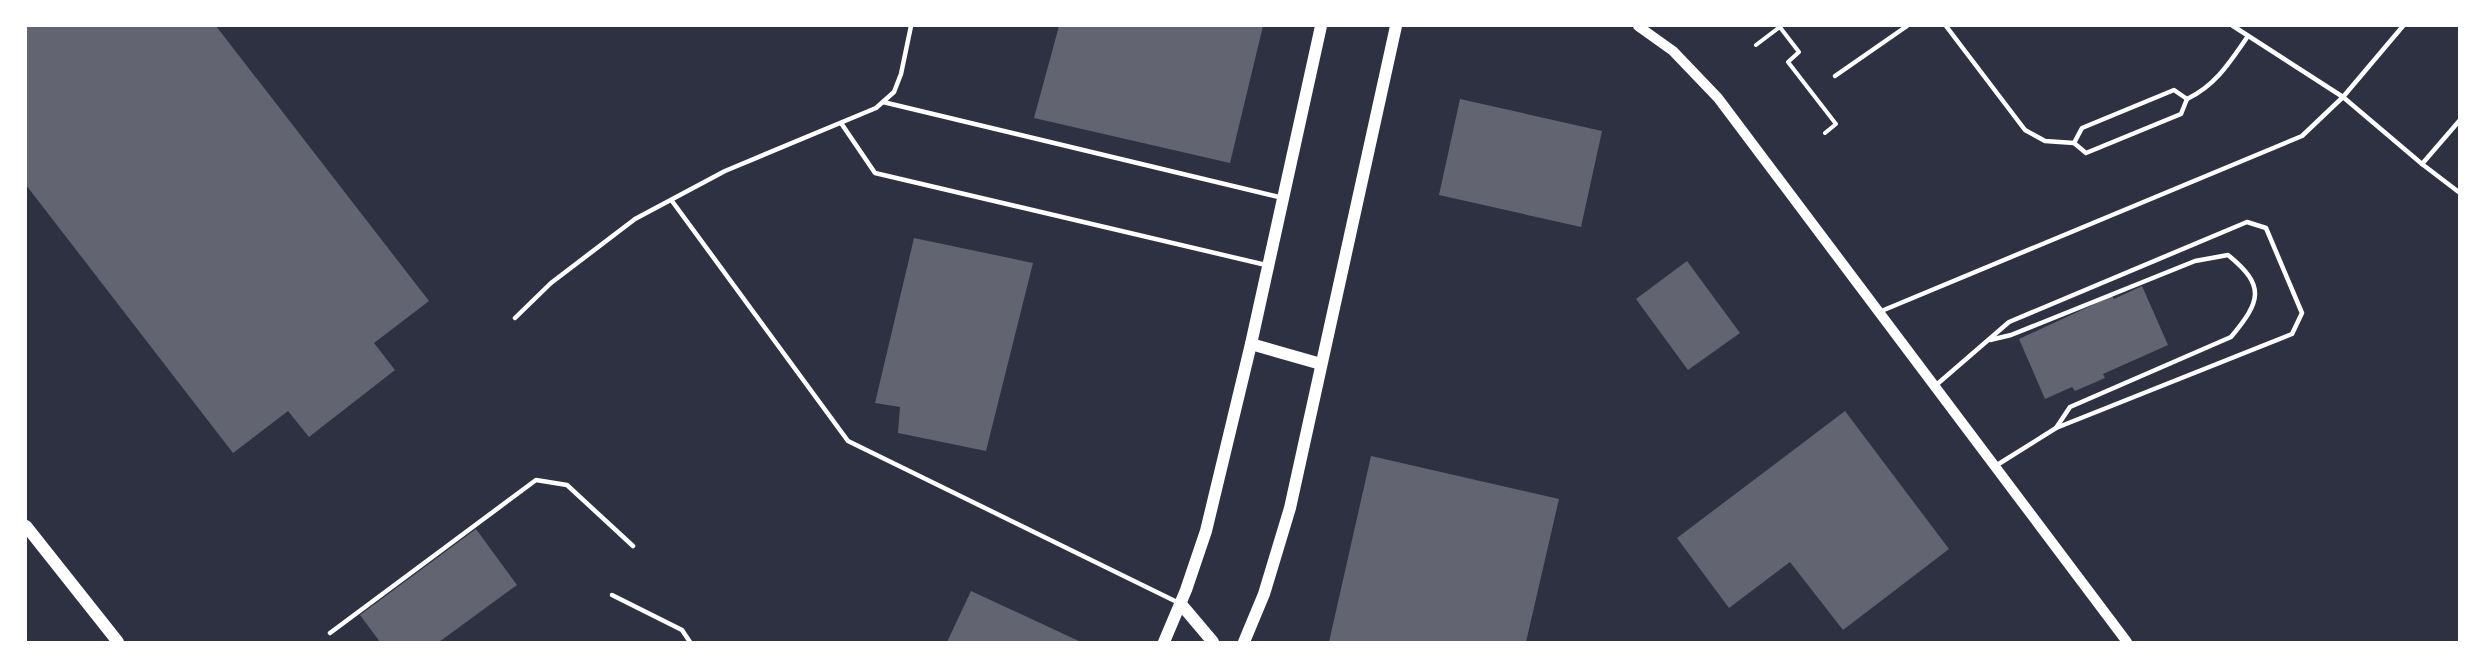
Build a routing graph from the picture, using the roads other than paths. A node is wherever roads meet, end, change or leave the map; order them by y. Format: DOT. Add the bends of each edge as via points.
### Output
graph roads {
  1 [pos="911,26"];
  2 [pos="1321,26"];
  3 [pos="1396,26"];
  4 [pos="1638,26"];
  5 [pos="1907,26"];
  6 [pos="1946,26"];
  7 [pos="2233,26"];
  8 [pos="2403,26"];
  9 [pos="2248,36"];
  10 [pos="1835,76"];
  11 [pos="2343,97"];
  12 [pos="2187,99"];
  13 [pos="883,102"];
  14 [pos="2460,120"];
  15 [pos="842,123"];
  16 [pos="2074,143"];
  17 [pos="2421,164"];
  18 [pos="2460,193"];
  19 [pos="1283,198"];
  20 [pos="672,201"];
  21 [pos="1267,265"];
  22 [pos="1879,312"];
  23 [pos="515,318"];
  24 [pos="1987,341"];
  25 [pos="1251,344"];
  26 [pos="1321,364"];
  27 [pos="1935,386"];
  28 [pos="2056,428"];
  29 [pos="1994,467"];
  30 [pos="26,526"];
  31 [pos="633,546"];
  32 [pos="612,595"];
  33 [pos="1180,603"];
  34 [pos="330,633"];
  35 [pos="118,642"];
  36 [pos="690,642"];
  37 [pos="1164,642"];
  38 [pos="1213,642"];
  39 [pos="1244,642"];
  40 [pos="2127,642"];
  1 -- 13 [label="lane" via="901,74 894,92"];
  2 -- 19 [label="main road"];
  3 -- 26 [label="main road"];
  4 -- 22 [label="street" via="1673,51 1718,98"];
  5 -- 10 [label="lane"];
  6 -- 16 [label="lane" via="2025,130 2045,141"];
  7 -- 9 [label="lane"];
  8 -- 11 [label="lane"];
  9 -- 11 [label="lane"];
  9 -- 12 [label="lane" via="2215,81"];
  11 -- 17 [label="lane"];
  11 -- 22 [label="lane" via="2302,136"];
  12 -- 16 [label="lane" via="2174,90 2082,128"];
  12 -- 16 [label="lane" via="2181,114 2086,153"];
  13 -- 15 [label="lane"];
  13 -- 19 [label="lane"];
  14 -- 17 [label="lane"];
  15 -- 20 [label="lane" via="725,171"];
  15 -- 21 [label="lane" via="874,173"];
  17 -- 18 [label="lane"];
  19 -- 21 [label="main road"];
  20 -- 23 [label="lane" via="635,219 551,283"];
  20 -- 33 [label="lane" via="848,441"];
  21 -- 25 [label="main road"];
  22 -- 27 [label="street"];
  24 -- 27 [label="lane"];
  24 -- 28 [label="lane" via="2011,335 2195,261 2228,255 2245,269 2254,281 2255,296 2247,317 2231,337 2070,407"];
  24 -- 28 [label="lane" via="2008,322 2247,222 2266,228 2302,313 2292,334"];
  25 -- 26 [label="main road"];
  25 -- 33 [label="main road" via="1206,531"];
  26 -- 39 [label="main road" via="1277,557"];
  27 -- 29 [label="street"];
  28 -- 29 [label="lane"];
  29 -- 40 [label="street"];
  30 -- 35 [label="main road"];
  31 -- 34 [label="lane" via="567,485 536,480"];
  32 -- 36 [label="lane" via="682,630"];
  33 -- 37 [label="main road"];
  33 -- 38 [label="main road"];
}
